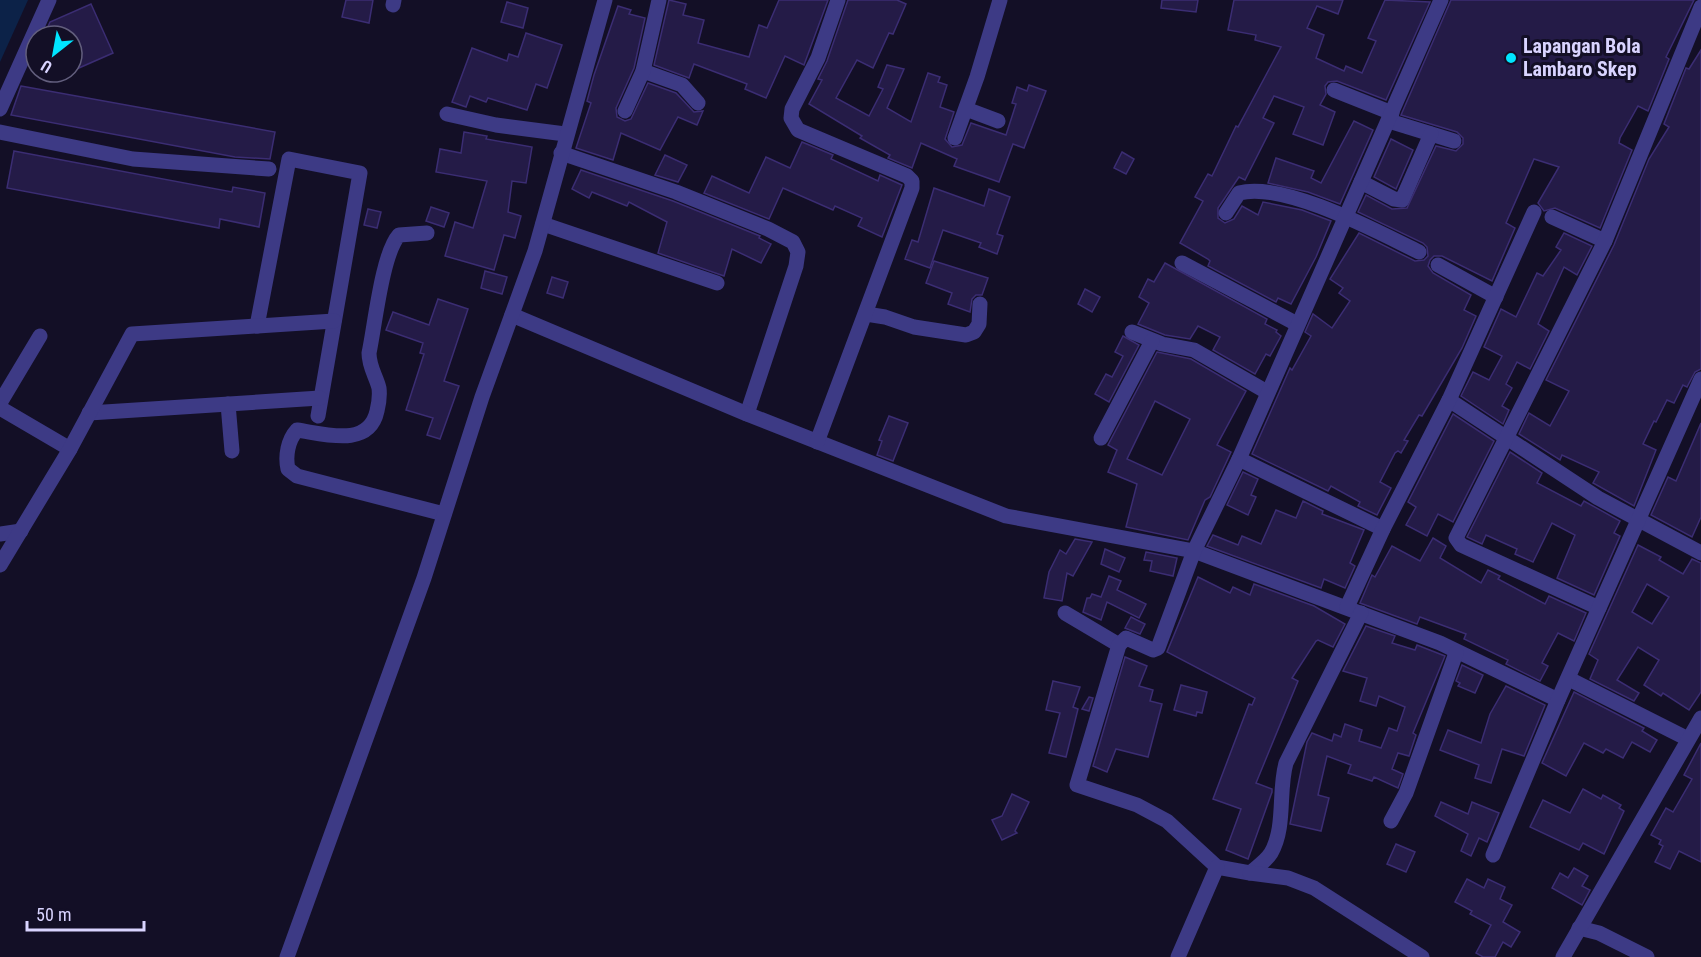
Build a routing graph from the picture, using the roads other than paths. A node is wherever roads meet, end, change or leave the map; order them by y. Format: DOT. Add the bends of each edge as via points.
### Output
graph roads {
  1 [pos="50,0"];
  2 [pos="605,0"];
  3 [pos="659,0"];
  4 [pos="838,0"];
  5 [pos="1000,0"];
  6 [pos="1441,0"];
  7 [pos="1701,7"];
  8 [pos="643,71"];
  9 [pos="1334,90"];
  10 [pos="698,103"];
  11 [pos="0,108"];
  12 [pos="966,109"];
  13 [pos="625,111"];
  14 [pos="447,114"];
  15 [pos="1391,117"];
  16 [pos="998,121"];
  17 [pos="0,132"];
  18 [pos="565,134"];
  19 [pos="1431,134"];
  20 [pos="956,138"];
  21 [pos="1454,141"];
  22 [pos="561,153"];
  23 [pos="269,170"];
  24 [pos="1361,182"];
  25 [pos="1534,212"];
  26 [pos="1226,213"];
  27 [pos="1345,216"];
  28 [pos="1552,217"];
  29 [pos="543,224"];
  30 [pos="427,233"];
  31 [pos="1605,241"];
  32 [pos="1419,252"];
  33 [pos="1182,263"];
  34 [pos="1438,265"];
  35 [pos="717,283"];
  36 [pos="1496,297"];
  37 [pos="980,304"];
  38 [pos="866,314"];
  39 [pos="513,315"];
  40 [pos="334,321"];
  41 [pos="1297,324"];
  42 [pos="257,326"];
  43 [pos="1132,332"];
  44 [pos="40,336"];
  45 [pos="1152,341"];
  46 [pos="1701,379"];
  47 [pos="1267,392"];
  48 [pos="320,398"];
  49 [pos="1449,400"];
  50 [pos="0,403"];
  51 [pos="228,404"];
  52 [pos="0,408"];
  53 [pos="89,413"];
  54 [pos="747,414"];
  55 [pos="318,416"];
  56 [pos="1101,438"];
  57 [pos="1507,439"];
  58 [pos="817,442"];
  59 [pos="70,449"];
  60 [pos="232,451"];
  61 [pos="1239,459"];
  62 [pos="444,514"];
  63 [pos="1640,520"];
  64 [pos="1383,529"];
  65 [pos="21,531"];
  66 [pos="0,534"];
  67 [pos="1194,551"];
  68 [pos="1701,553"];
  69 [pos="0,566"];
  70 [pos="1599,608"];
  71 [pos="1354,610"];
  72 [pos="1065,613"];
  73 [pos="1119,645"];
  74 [pos="1456,653"];
  75 [pos="1569,679"];
  76 [pos="1558,700"];
  77 [pos="1696,729"];
  78 [pos="1391,821"];
  79 [pos="1493,855"];
  80 [pos="1216,867"];
  81 [pos="1250,873"];
  82 [pos="1579,928"];
  83 [pos="286,957"];
  84 [pos="1178,957"];
  85 [pos="1422,957"];
  86 [pos="1563,957"];
  87 [pos="1647,957"];
  1 -- 11 [label="street"];
  2 -- 18 [label="street"];
  3 -- 8 [label="street"];
  4 -- 38 [label="street" via="791,118 798,130 888,166 912,181"];
  5 -- 12 [label="street"];
  6 -- 15 [label="street"];
  7 -- 31 [label="street"];
  8 -- 10 [label="street" via="682,85"];
  8 -- 13 [label="street"];
  9 -- 15 [label="street"];
  12 -- 16 [label="street"];
  12 -- 20 [label="street"];
  14 -- 18 [label="street"];
  15 -- 19 [label="street"];
  15 -- 24 [label="street"];
  17 -- 23 [label="street" via="133,159"];
  18 -- 22 [label="street"];
  19 -- 21 [label="street"];
  19 -- 24 [label="street" via="1402,200 1394,200"];
  22 -- 29 [label="street"];
  22 -- 54 [label="street" via="676,192 793,242 798,252 796,266"];
  24 -- 27 [label="street"];
  25 -- 36 [label="street"];
  26 -- 27 [label="street" via="1239,193 1246,191 1295,199"];
  27 -- 32 [label="street"];
  27 -- 41 [label="street"];
  28 -- 31 [label="street"];
  29 -- 35 [label="street"];
  29 -- 39 [label="street"];
  30 -- 62 [label="street" via="399,235 388,258 369,353 380,398 375,421 369,429 349,436 297,430 291,437 286,460 288,469 297,476"];
  31 -- 57 [label="street"];
  33 -- 41 [label="street"];
  34 -- 36 [label="street"];
  36 -- 49 [label="street"];
  37 -- 38 [label="street" via="979,324 966,335"];
  38 -- 58 [label="street"];
  39 -- 54 [label="street"];
  39 -- 62 [label="street"];
  40 -- 42 [label="street"];
  40 -- 42 [label="street" via="360,173 290,159"];
  40 -- 48 [label="street"];
  41 -- 47 [label="street"];
  42 -- 53 [label="street" via="132,334"];
  43 -- 45 [label="street"];
  44 -- 50 [label="street"];
  45 -- 47 [label="street" via="1194,350"];
  45 -- 56 [label="street"];
  46 -- 63 [label="street"];
  47 -- 61 [label="street"];
  48 -- 51 [label="street"];
  48 -- 55 [label="street"];
  49 -- 57 [label="street"];
  49 -- 64 [label="street"];
  51 -- 53 [label="street"];
  51 -- 60 [label="street"];
  52 -- 59 [label="street"];
  53 -- 59 [label="street"];
  54 -- 58 [label="street"];
  57 -- 63 [label="street" via="1598,498"];
  57 -- 70 [label="street" via="1458,530 1457,542"];
  58 -- 67 [label="street" via="1006,516"];
  59 -- 65 [label="street"];
  61 -- 64 [label="street"];
  61 -- 67 [label="street"];
  62 -- 83 [label="street"];
  63 -- 68 [label="street"];
  63 -- 70 [label="street"];
  64 -- 71 [label="street"];
  65 -- 66 [label="street"];
  65 -- 69 [label="street"];
  67 -- 71 [label="street"];
  67 -- 73 [label="street" via="1158,648 1153,650 1126,638"];
  70 -- 75 [label="street"];
  71 -- 74 [label="street"];
  71 -- 81 [label="street" via="1286,763 1272,852"];
  72 -- 73 [label="street"];
  73 -- 80 [label="street" via="1077,785 1137,805 1167,821"];
  74 -- 76 [label="street"];
  74 -- 78 [label="street" via="1406,793"];
  75 -- 76 [label="street"];
  75 -- 77 [label="street"];
  76 -- 79 [label="street"];
  77 -- 82 [label="street"];
  80 -- 81 [label="street"];
  80 -- 84 [label="street"];
  81 -- 85 [label="street" via="1288,878 1314,888"];
  82 -- 86 [label="street"];
  82 -- 87 [label="street" via="1599,933"];
}
